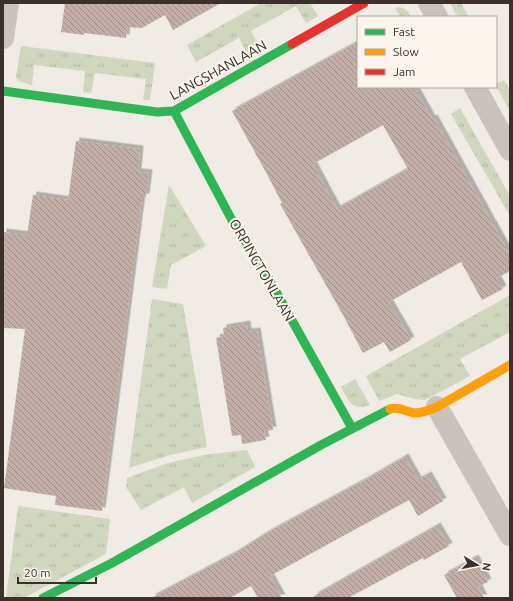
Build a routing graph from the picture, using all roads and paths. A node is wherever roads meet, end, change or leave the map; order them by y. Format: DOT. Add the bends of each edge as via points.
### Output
graph roads {
  1 [pos="8,3"];
  2 [pos="364,3"];
  3 [pos="429,3"];
  4 [pos="436,16"];
  5 [pos="3,38"];
  6 [pos="476,88"];
  7 [pos="3,91"];
  8 [pos="174,112"];
  9 [pos="510,150"];
  10 [pos="510,365"];
  11 [pos="437,407"];
  12 [pos="352,428"];
  13 [pos="510,535"];
  14 [pos="43,598"];
  1 -- 5 [label="street"];
  2 -- 8 [label="street, LANGSHANLAAN"];
  3 -- 4 [label="street"];
  6 -- 9 [label="street"];
  7 -- 8 [label="street, LANGSHANLAAN" via="157,112"];
  8 -- 12 [label="street, ORPINGTONLAAN" via="234,224 265,272"];
  10 -- 11 [label="street"];
  11 -- 12 [label="street" via="414,413 393,408"];
  11 -- 13 [label="street"];
  12 -- 14 [label="street" via="112,563"];
}
